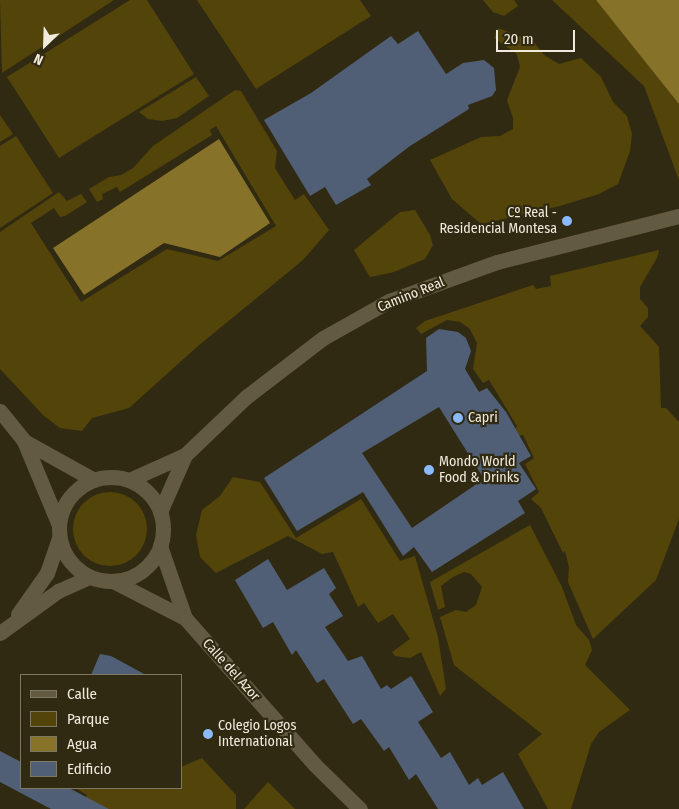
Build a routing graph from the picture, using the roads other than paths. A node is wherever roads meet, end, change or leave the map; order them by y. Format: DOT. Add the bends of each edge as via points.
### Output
graph roads {
  1 [pos="679,216"];
  2 [pos="0,411"];
  3 [pos="24,441"];
  4 [pos="185,455"];
  5 [pos="94,480"];
  6 [pos="129,480"];
  7 [pos="160,512"];
  8 [pos="59,532"];
  9 [pos="160,546"];
  10 [pos="90,577"];
  11 [pos="113,581"];
  12 [pos="185,618"];
  13 [pos="6,628"];
  14 [pos="360,809"];
  1 -- 4 [label="street, Camino Real" via="498,262 389,301 323,338 246,397"];
  2 -- 3 [label="street"];
  3 -- 5 [label="street"];
  3 -- 8 [label="street"];
  4 -- 6 [label="street, Camino Real"];
  4 -- 7 [label="street, Camino Real"];
  5 -- 6 [label="street" via="117,477"];
  5 -- 8 [label="street" via="69,497"];
  6 -- 7 [label="street" via="148,493"];
  7 -- 9 [label="street" via="163,523"];
  8 -- 10 [label="street" via="70,561"];
  8 -- 13 [label="street" via="47,573"];
  9 -- 11 [label="street" via="142,571"];
  9 -- 12 [label="street, Calle del Azor"];
  10 -- 11 [label="street"];
  10 -- 13 [label="street" via="58,591"];
  11 -- 12 [label="street, Calle del Azor"];
  12 -- 14 [label="street, Calle del Azor" via="315,765"];
}
